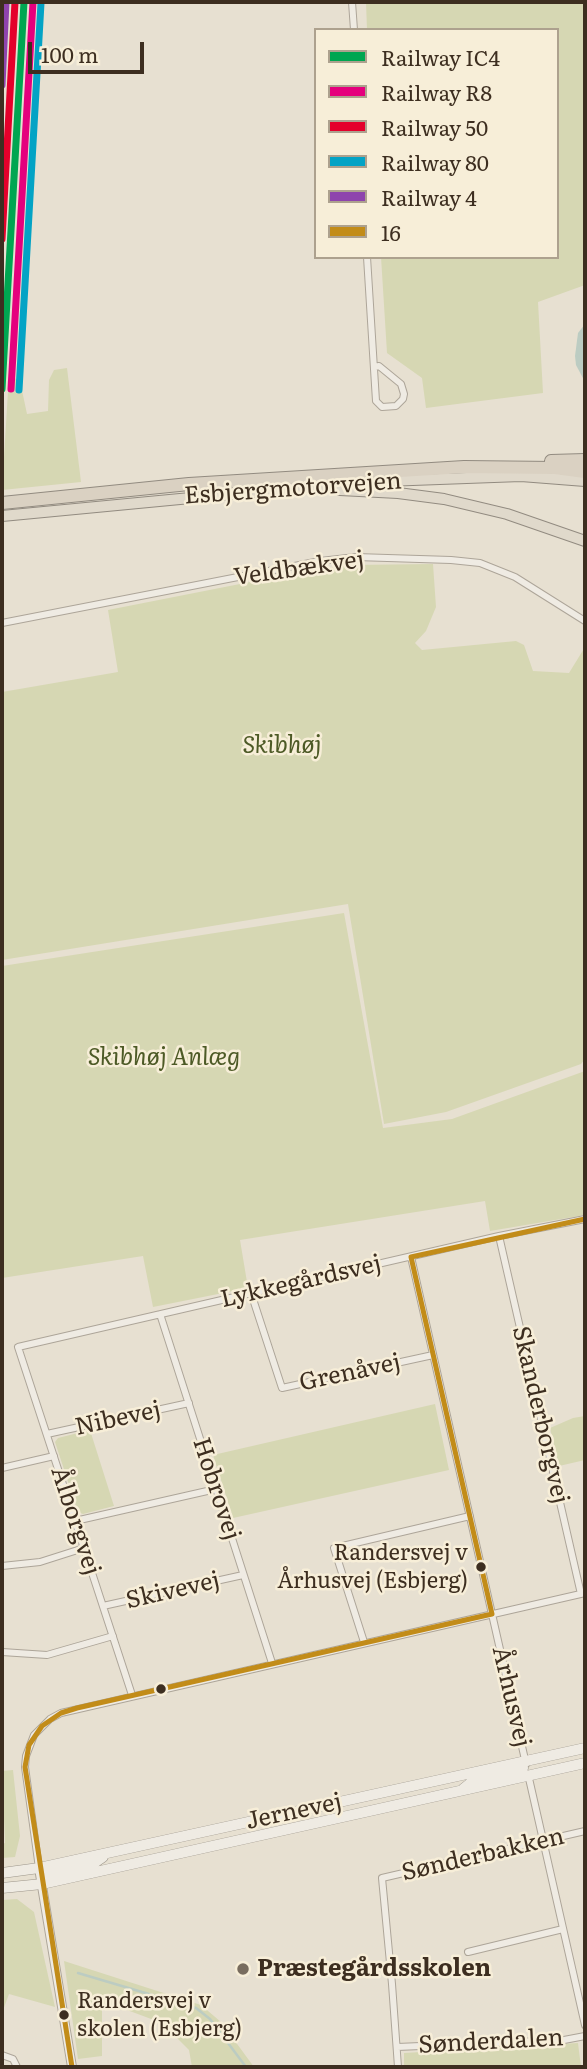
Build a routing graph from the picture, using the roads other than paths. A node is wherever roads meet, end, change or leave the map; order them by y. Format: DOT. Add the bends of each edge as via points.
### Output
graph roads {
  1 [pos="352,2"];
  2 [pos="354,28"];
  3 [pos="367,259"];
  4 [pos="374,367"];
  5 [pos="585,460"];
  6 [pos="464,467"];
  7 [pos="585,472"];
  8 [pos="585,481"];
  9 [pos="284,490"];
  10 [pos="2,503"];
  11 [pos="2,516"];
  12 [pos="585,541"];
  13 [pos="585,621"];
  14 [pos="2,624"];
  15 [pos="585,1220"];
  16 [pos="499,1236"];
  17 [pos="411,1257"];
  18 [pos="251,1293"];
  19 [pos="160,1314"];
  20 [pos="18,1347"];
  21 [pos="433,1355"];
  22 [pos="188,1403"];
  23 [pos="47,1434"];
  24 [pos="54,1456"];
  25 [pos="2,1468"];
  26 [pos="216,1489"];
  27 [pos="470,1516"];
  28 [pos="75,1521"];
  29 [pos="84,1548"];
  30 [pos="2,1566"];
  31 [pos="243,1575"];
  32 [pos="583,1594"];
  33 [pos="103,1606"];
  34 [pos="492,1614"];
  35 [pos="113,1636"];
  36 [pos="364,1642"];
  37 [pos="2,1652"];
  38 [pos="272,1663"];
  39 [pos="132,1695"];
  40 [pos="585,1749"];
  41 [pos="585,1763"];
  42 [pos="527,1769"];
  43 [pos="585,1832"];
  44 [pos="543,1841"];
  45 [pos="109,1853"];
  46 [pos="39,1868"];
  47 [pos="2,1873"];
  48 [pos="2,1881"];
  49 [pos="42,1884"];
  50 [pos="2,1888"];
  51 [pos="563,1929"];
  52 [pos="468,1952"];
  53 [pos="582,1996"];
  54 [pos="585,2025"];
  55 [pos="585,2036"];
  56 [pos="397,2047"];
  57 [pos="2,2055"];
  58 [pos="17,2067"];
  59 [pos="72,2067"];
  60 [pos="397,2067"];
  1 -- 2 [label="street"];
  3 -- 4 [label="street"];
  4 -- 4 [label="street" via="379,366 401,384 404,397 396,406 377,404"];
  5 -- 6 [label="highway"];
  6 -- 7 [label="highway, Esbjergmotorvejen"];
  6 -- 10 [label="highway, Esbjergmotorvejen" via="230,481"];
  8 -- 9 [label="highway, Esbjergmotorvejen" via="467,477"];
  9 -- 11 [label="highway, Esbjergmotorvejen"];
  9 -- 12 [label="highway" via="367,490 444,499 507,514"];
  13 -- 14 [label="street, Veldbækvej" via="515,577 480,563 356,557"];
  15 -- 16 [label="street, Lykkegårdsvej"];
  16 -- 17 [label="street, Lykkegårdsvej"];
  16 -- 32 [label="street, Skanderborgvej"];
  17 -- 18 [label="street, Lykkegårdsvej"];
  17 -- 21 [label="street, Århusvej"];
  18 -- 19 [label="street, Lykkegårdsvej"];
  18 -- 21 [label="street, Grenåvej" via="282,1388"];
  19 -- 20 [label="street, Lykkegårdsvej"];
  19 -- 22 [label="street, Hobrovej"];
  20 -- 23 [label="street, Ålborgvej"];
  21 -- 27 [label="street, Århusvej"];
  22 -- 23 [label="street, Nibevej"];
  22 -- 26 [label="street, Hobrovej"];
  23 -- 24 [label="street, Ålborgvej"];
  24 -- 25 [label="street"];
  24 -- 28 [label="street, Ålborgvej"];
  26 -- 28 [label="street"];
  26 -- 31 [label="street, Hobrovej"];
  27 -- 34 [label="street, Århusvej"];
  27 -- 36 [label="street" via="334,1548"];
  28 -- 29 [label="street, Ålborgvej"];
  29 -- 30 [label="street" via="40,1562"];
  29 -- 33 [label="street, Ålborgvej"];
  31 -- 33 [label="street, Skivevej"];
  31 -- 38 [label="street, Hobrovej"];
  32 -- 34 [label="street"];
  33 -- 35 [label="street, Ålborgvej"];
  34 -- 36 [label="street"];
  34 -- 42 [label="street, Århusvej"];
  35 -- 37 [label="street" via="47,1655"];
  35 -- 39 [label="street, Ålborgvej"];
  36 -- 38 [label="street"];
  38 -- 39 [label="street"];
  39 -- 46 [label="street" via="61,1713 34,1735 25,1767"];
  40 -- 42 [label="main road, Jernevej"];
  41 -- 42 [label="main road, Jernevej"];
  42 -- 44 [label="street, Århusvej"];
  42 -- 45 [label="main road, Jernevej"];
  42 -- 49 [label="main road, Jernevej" via="473,1781 460,1791"];
  43 -- 44 [label="street, Sønderbakken"];
  44 -- 51 [label="street, Århusvej"];
  44 -- 56 [label="street, Sønderbakken" via="382,1878"];
  45 -- 46 [label="main road, Jernevej"];
  45 -- 49 [label="main road" via="93,1864 48,1874"];
  46 -- 47 [label="main road, Jernevej"];
  46 -- 48 [label="main road" via="32,1878"];
  46 -- 49 [label="street"];
  49 -- 50 [label="main road, Jernevej"];
  49 -- 59 [label="street"];
  51 -- 52 [label="street"];
  51 -- 53 [label="street, Århusvej"];
  53 -- 54 [label="street, Århusvej"];
  55 -- 56 [label="street, Sønderdalen"];
  56 -- 60 [label="street"];
  57 -- 58 [label="street" via="13,2059"];
}
